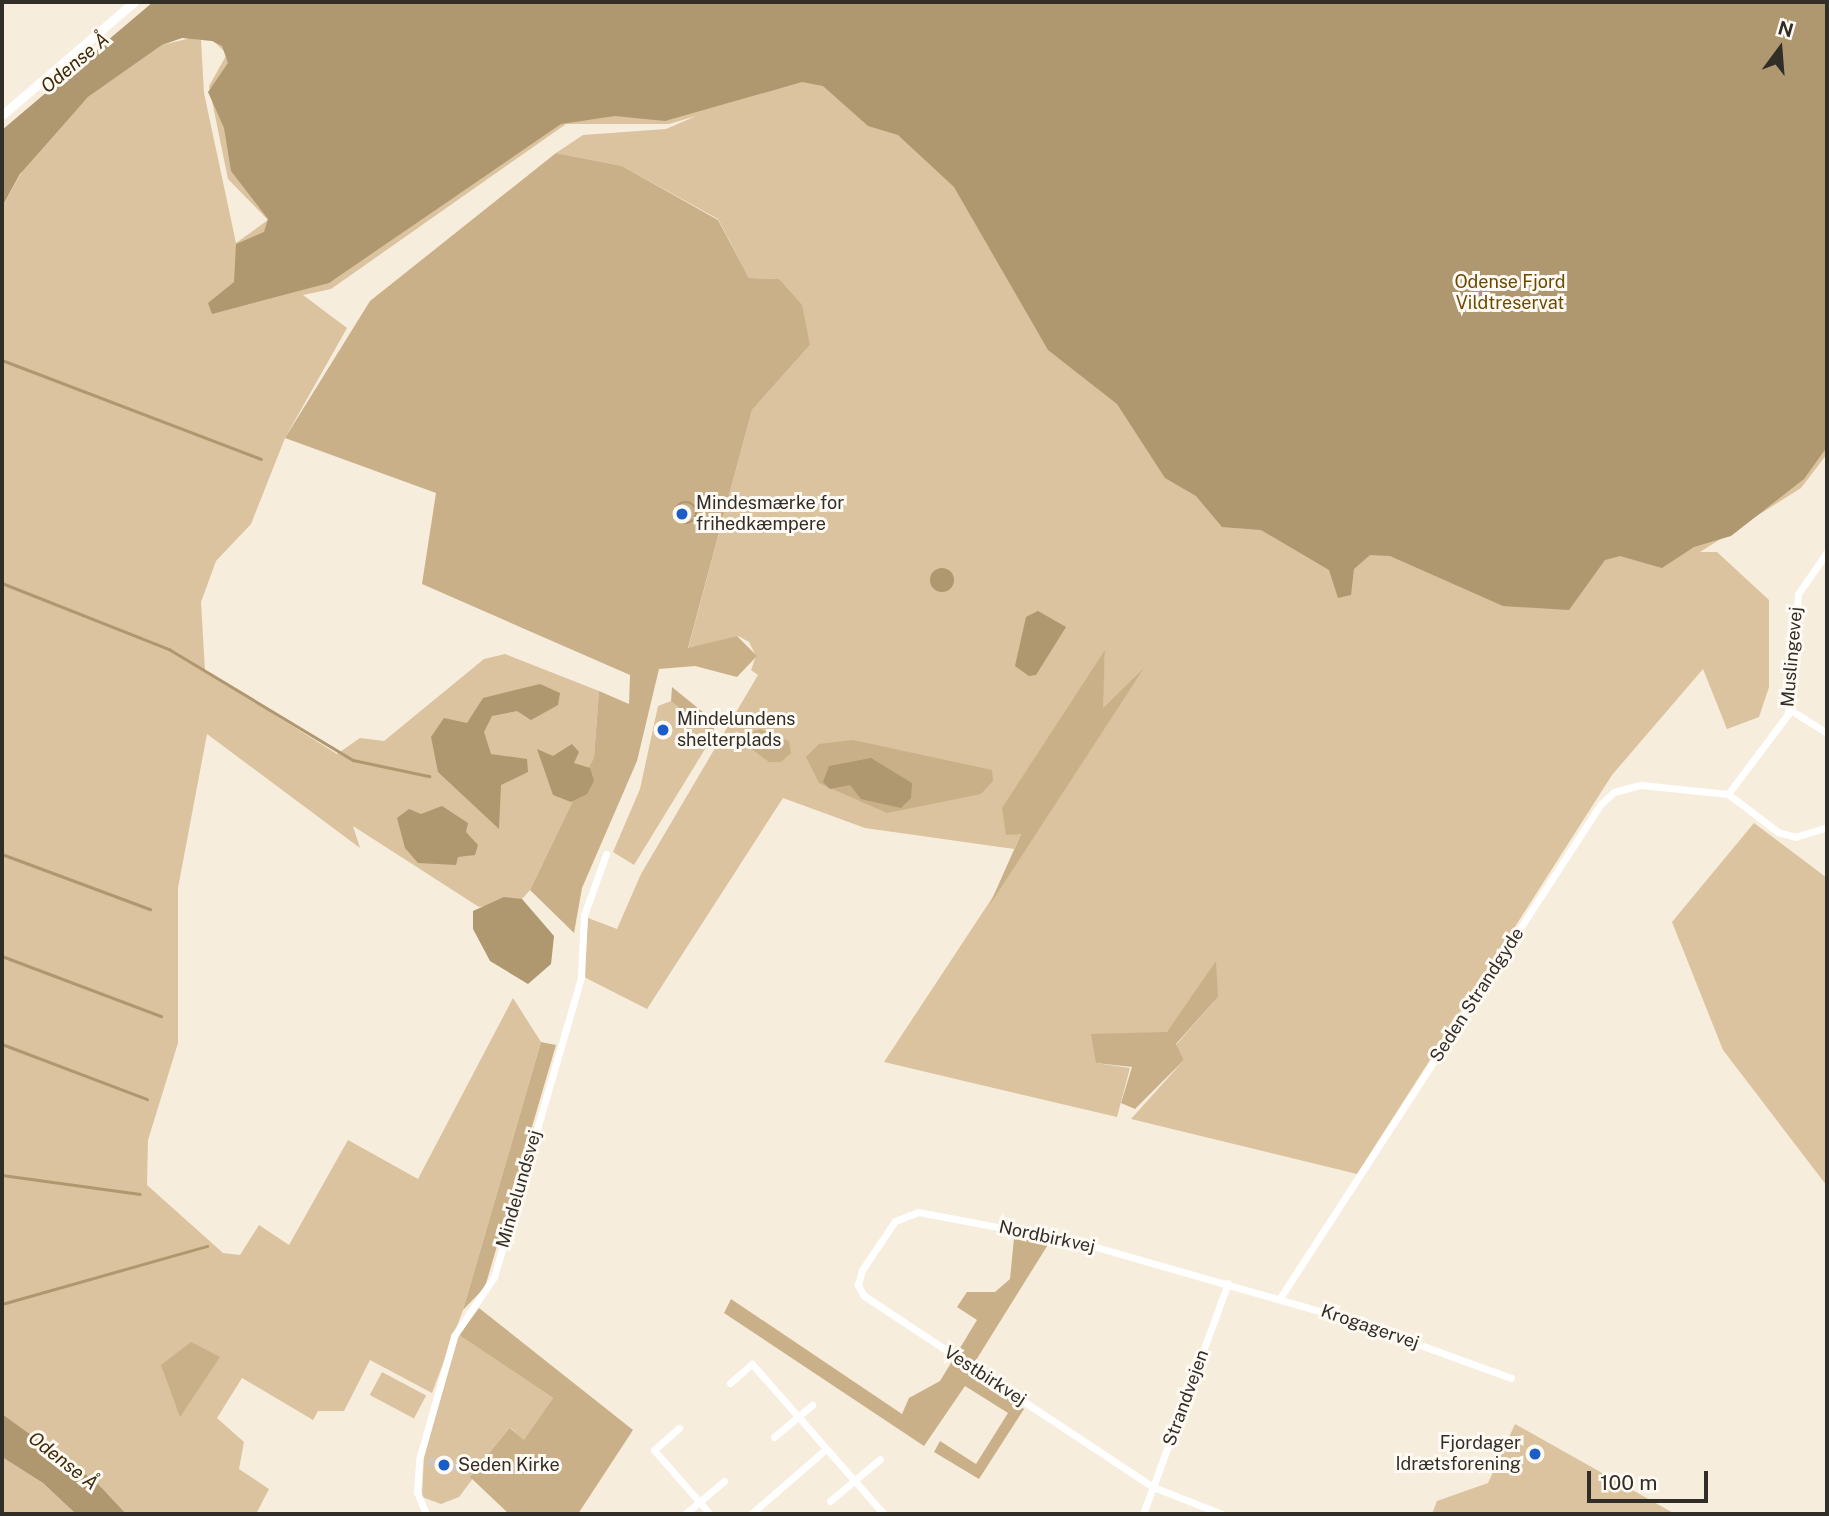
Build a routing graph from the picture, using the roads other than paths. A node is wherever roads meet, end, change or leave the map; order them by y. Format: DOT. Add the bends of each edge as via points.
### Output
graph roads {
  1 [pos="134,2"];
  2 [pos="2,115"];
  3 [pos="1827,551"];
  4 [pos="1789,709"];
  5 [pos="1827,733"];
  6 [pos="1728,794"];
  7 [pos="1827,827"];
  8 [pos="606,854"];
  9 [pos="878,1245"];
  10 [pos="1228,1283"];
  11 [pos="1280,1298"];
  12 [pos="1511,1378"];
  13 [pos="730,1383"];
  14 [pos="812,1405"];
  15 [pos="798,1417"];
  16 [pos="678,1428"];
  17 [pos="774,1437"];
  18 [pos="826,1449"];
  19 [pos="880,1459"];
  20 [pos="854,1480"];
  21 [pos="724,1481"];
  22 [pos="1153,1487"];
  23 [pos="830,1500"];
  24 [pos="700,1502"];
  25 [pos="426,1514"];
  26 [pos="685,1514"];
  27 [pos="710,1514"];
  28 [pos="751,1514"];
  29 [pos="884,1514"];
  30 [pos="1143,1514"];
  31 [pos="1222,1514"];
  1 -- 2 [label="street"];
  3 -- 4 [label="street, Muslingevej" via="1798,594"];
  4 -- 5 [label="street"];
  4 -- 6 [label="street, Muslingevej" via="1777,736"];
  6 -- 7 [label="street" via="1778,832 1795,836"];
  6 -- 11 [label="street, Seden Strandgyde" via="1642,785 1614,792 1600,805"];
  8 -- 25 [label="street, Mindelundsvej" via="584,915 581,977 494,1277 454,1336 422,1448 417,1492"];
  9 -- 10 [label="street, Nordbirkvej" via="901,1216 918,1212 1082,1243"];
  9 -- 22 [label="street, Vestbirkvej" via="862,1270 858,1285 864,1296"];
  10 -- 11 [label="street, Krogagervej"];
  10 -- 22 [label="street, Strandvejen"];
  11 -- 12 [label="street, Krogagervej"];
  13 -- 15 [label="street" via="752,1364"];
  14 -- 15 [label="street"];
  15 -- 17 [label="street"];
  15 -- 18 [label="street"];
  16 -- 24 [label="street" via="654,1450"];
  18 -- 20 [label="street"];
  18 -- 28 [label="street"];
  19 -- 20 [label="street"];
  20 -- 23 [label="street"];
  20 -- 29 [label="street"];
  21 -- 24 [label="street"];
  22 -- 30 [label="street, Strandvejen"];
  22 -- 31 [label="street"];
  24 -- 26 [label="street"];
  24 -- 27 [label="street"];
}
